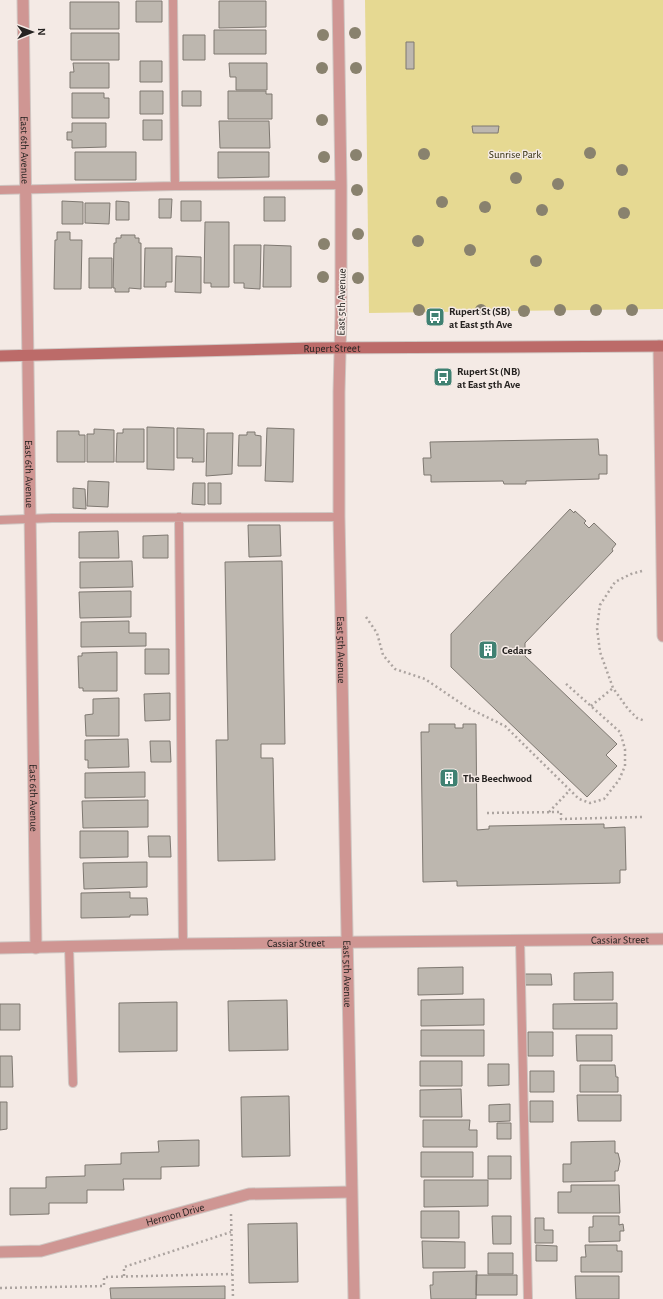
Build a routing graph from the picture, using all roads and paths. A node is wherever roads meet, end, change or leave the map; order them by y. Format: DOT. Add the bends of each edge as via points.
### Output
graph roads {
  1 [pos="24,0"];
  2 [pos="173,0"];
  3 [pos="338,0"];
  4 [pos="341,185"];
  5 [pos="175,186"];
  6 [pos="0,190"];
  7 [pos="26,190"];
  8 [pos="661,346"];
  9 [pos="340,348"];
  10 [pos="0,356"];
  11 [pos="28,356"];
  12 [pos="662,511"];
  13 [pos="179,517"];
  14 [pos="339,518"];
  15 [pos="29,519"];
  16 [pos="0,520"];
  17 [pos="642,571"];
  18 [pos="366,617"];
  19 [pos="663,636"];
  20 [pos="564,682"];
  21 [pos="613,688"];
  22 [pos="591,706"];
  23 [pos="645,721"];
  24 [pos="570,790"];
  25 [pos="549,812"];
  26 [pos="487,813"];
  27 [pos="642,817"];
  28 [pos="663,939"];
  29 [pos="520,940"];
  30 [pos="348,942"];
  31 [pos="184,944"];
  32 [pos="69,947"];
  33 [pos="0,948"];
  34 [pos="36,948"];
  35 [pos="73,1084"];
  36 [pos="351,1192"];
  37 [pos="231,1212"];
  38 [pos="231,1232"];
  39 [pos="0,1252"];
  40 [pos="232,1274"];
  41 [pos="124,1276"];
  42 [pos="0,1288"];
  43 [pos="233,1299"];
  44 [pos="354,1299"];
  45 [pos="528,1299"];
  1 -- 7 [label="street, East 6th Avenue"];
  2 -- 5 [label="lane"];
  3 -- 4 [label="street, East 5th Avenue"];
  4 -- 5 [label="lane"];
  4 -- 9 [label="street, East 5th Avenue"];
  5 -- 7 [label="lane"];
  6 -- 7 [label="lane"];
  7 -- 11 [label="street, East 6th Avenue"];
  8 -- 9 [label="main road, Rupert Street"];
  8 -- 12 [label="street"];
  9 -- 11 [label="main road, Rupert Street"];
  9 -- 14 [label="street, East 5th Avenue"];
  10 -- 11 [label="main road, Rupert Street"];
  11 -- 15 [label="street, East 6th Avenue"];
  12 -- 19 [label="street"];
  13 -- 14 [label="lane"];
  13 -- 15 [label="lane"];
  13 -- 31 [label="lane"];
  14 -- 30 [label="street, East 5th Avenue"];
  15 -- 16 [label="lane"];
  15 -- 34 [label="street, East 6th Avenue"];
  17 -- 21 [label="path" via="615,582 600,605 597,628 600,652"];
  18 -- 24 [label="path" via="377,633 383,655 394,669 426,679 468,708 505,726"];
  20 -- 22 [label="path"];
  21 -- 22 [label="path"];
  21 -- 23 [label="path" via="628,709 637,718"];
  22 -- 24 [label="path" via="620,732 625,749 625,766 619,780 604,799 590,803 579,799"];
  24 -- 25 [label="path"];
  25 -- 26 [label="path"];
  25 -- 27 [label="path" via="561,812 561,819"];
  28 -- 29 [label="street, Cassiar Street"];
  29 -- 30 [label="street, Cassiar Street"];
  29 -- 45 [label="lane"];
  30 -- 31 [label="street, Cassiar Street"];
  30 -- 36 [label="street, East 5th Avenue"];
  31 -- 32 [label="street, Cassiar Street"];
  32 -- 34 [label="street, Cassiar Street"];
  32 -- 35 [label="lane"];
  33 -- 34 [label="street, Cassiar Street"];
  36 -- 39 [label="street, Hermon Drive" via="249,1194 40,1251"];
  36 -- 44 [label="street, East 5th Avenue"];
  37 -- 38 [label="path"];
  38 -- 40 [label="path"];
  38 -- 41 [label="path" via="124,1267"];
  40 -- 41 [label="path"];
  40 -- 43 [label="path"];
  41 -- 42 [label="path" via="104,1277 104,1286"];
}
